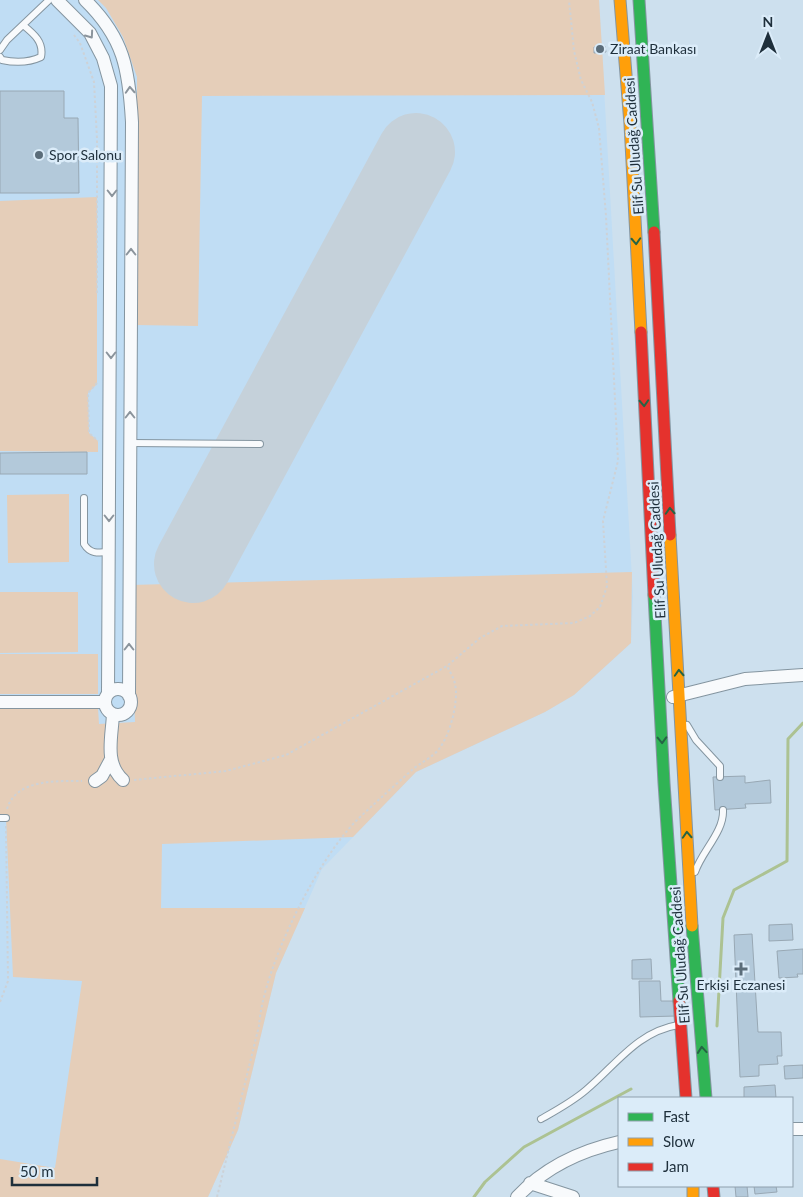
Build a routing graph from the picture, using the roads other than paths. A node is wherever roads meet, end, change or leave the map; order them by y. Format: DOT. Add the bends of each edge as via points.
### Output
graph roads {
  1 [pos="50,0"];
  2 [pos="57,0"];
  3 [pos="85,0"];
  4 [pos="620,0"];
  5 [pos="639,0"];
  6 [pos="23,25"];
  7 [pos="0,50"];
  8 [pos="0,57"];
  9 [pos="130,443"];
  10 [pos="260,444"];
  11 [pos="104,445"];
  12 [pos="84,498"];
  13 [pos="109,552"];
  14 [pos="130,552"];
  15 [pos="803,675"];
  16 [pos="129,696"];
  17 [pos="680,696"];
  18 [pos="106,698"];
  19 [pos="661,699"];
  20 [pos="0,702"];
  21 [pos="113,714"];
  22 [pos="681,714"];
  23 [pos="110,761"];
  24 [pos="720,777"];
  25 [pos="123,780"];
  26 [pos="95,781"];
  27 [pos="723,810"];
  28 [pos="690,890"];
  29 [pos="680,1025"];
  30 [pos="686,1097"];
  31 [pos="706,1097"];
  32 [pos="541,1119"];
  33 [pos="618,1142"];
  34 [pos="530,1183"];
  35 [pos="517,1197"];
  36 [pos="573,1197"];
  1 -- 6 [label="lane"];
  2 -- 11 [label="street, one-way" via="90,33 103,58 111,86"];
  9 -- 3 [label="street, one-way" via="130,81 121,50 103,18"];
  4 -- 19 [label="main road, Elif Su Uludağ Caddesi, one-way" via="630,124"];
  17 -- 5 [label="main road, Elif Su Uludağ Caddesi, one-way"];
  6 -- 7 [label="lane"];
  6 -- 8 [label="lane" via="36,36 42,48 41,57 15,62"];
  9 -- 10 [label="lane"];
  9 -- 11 [label="street"];
  9 -- 14 [label="street"];
  11 -- 13 [label="street, one-way"];
  12 -- 13 [label="lane" via="84,544 96,553"];
  13 -- 14 [label="street"];
  13 -- 18 [label="street"];
  16 -- 14 [label="street, one-way"];
  15 -- 17 [label="street" via="745,679"];
  16 -- 18 [label="street" via="119,690"];
  16 -- 21 [label="street" via="131,704 127,711"];
  17 -- 19 [label="street"];
  17 -- 22 [label="main road, Elif Su Uludağ Caddesi"];
  18 -- 20 [label="street"];
  18 -- 21 [label="street" via="107,710"];
  19 -- 29 [label="main road, Elif Su Uludağ Caddesi, one-way"];
  21 -- 23 [label="street"];
  22 -- 24 [label="lane" via="696,740 720,766"];
  28 -- 22 [label="main road, Elif Su Uludağ Caddesi, one-way"];
  23 -- 25 [label="street"];
  23 -- 26 [label="street" via="102,776"];
  27 -- 28 [label="lane" via="721,825 702,855"];
  31 -- 28 [label="main road, Elif Su Uludağ Caddesi, one-way"];
  29 -- 30 [label="main road, Elif Su Uludağ Caddesi"];
  29 -- 32 [label="lane" via="645,1037 586,1090"];
  33 -- 34 [label="street" via="585,1151"];
  34 -- 35 [label="street"];
  34 -- 36 [label="street"];
}
